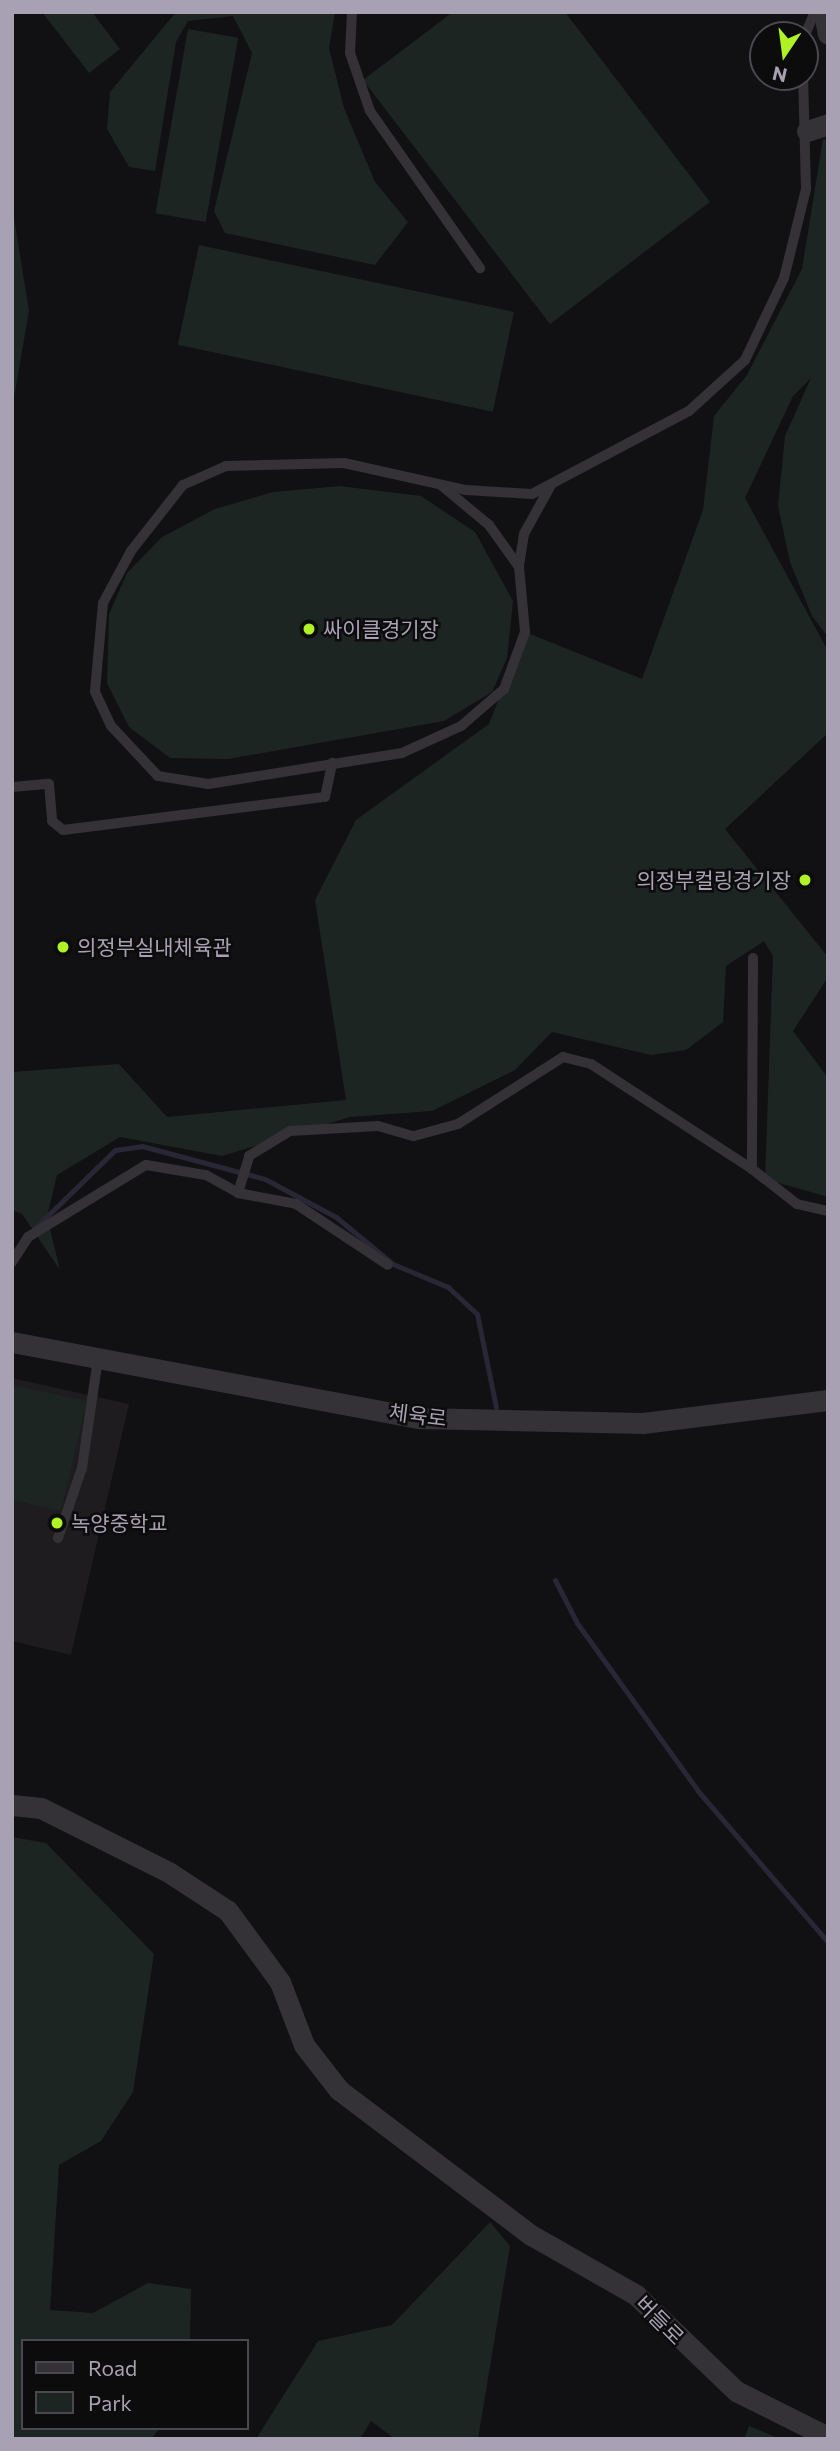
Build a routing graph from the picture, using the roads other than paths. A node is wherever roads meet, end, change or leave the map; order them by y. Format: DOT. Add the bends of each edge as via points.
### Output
graph roads {
  1 [pos="352,12"];
  2 [pos="824,12"];
  3 [pos="828,34"];
  4 [pos="804,91"];
  5 [pos="828,116"];
  6 [pos="828,124"];
  7 [pos="807,131"];
  8 [pos="480,268"];
  9 [pos="436,482"];
  10 [pos="551,485"];
  11 [pos="519,567"];
  12 [pos="332,763"];
  13 [pos="12,787"];
  14 [pos="753,958"];
  15 [pos="751,1169"];
  16 [pos="240,1189"];
  17 [pos="828,1211"];
  18 [pos="12,1262"];
  19 [pos="388,1265"];
  20 [pos="12,1342"];
  21 [pos="98,1358"];
  22 [pos="828,1400"];
  23 [pos="58,1538"];
  24 [pos="12,1805"];
  25 [pos="828,2437"];
  1 -- 8 [label="lane" via="350,53 370,111"];
  2 -- 3 [label="street"];
  4 -- 7 [label="lane"];
  5 -- 7 [label="lane"];
  6 -- 7 [label="street"];
  7 -- 10 [label="lane" via="806,189 784,278 746,360 688,411"];
  9 -- 10 [label="lane" via="532,494"];
  9 -- 11 [label="lane" via="489,525"];
  9 -- 12 [label="lane" via="344,463 226,466 183,485 131,551 103,603 95,691 111,726 158,776 208,784"];
  10 -- 11 [label="lane" via="524,534"];
  11 -- 12 [label="lane" via="525,632 503,689 461,726 402,753"];
  12 -- 13 [label="lane" via="325,797 63,830 52,821 49,785"];
  14 -- 15 [label="lane"];
  15 -- 16 [label="lane" via="592,1064 563,1057 458,1124 414,1136 378,1126 290,1131 248,1162"];
  15 -- 17 [label="lane" via="797,1204"];
  16 -- 18 [label="lane" via="206,1175 146,1165 28,1237"];
  16 -- 19 [label="lane" via="296,1204"];
  20 -- 21 [label="street, 체육로"];
  21 -- 22 [label="street, 체육로" via="419,1418 520,1424 643,1423"];
  21 -- 23 [label="lane" via="82,1468"];
  24 -- 25 [label="street, 버들로" via="41,1808 170,1873 228,1911 280,1982 304,2045 339,2090 488,2205 636,2295 736,2392"];
}
